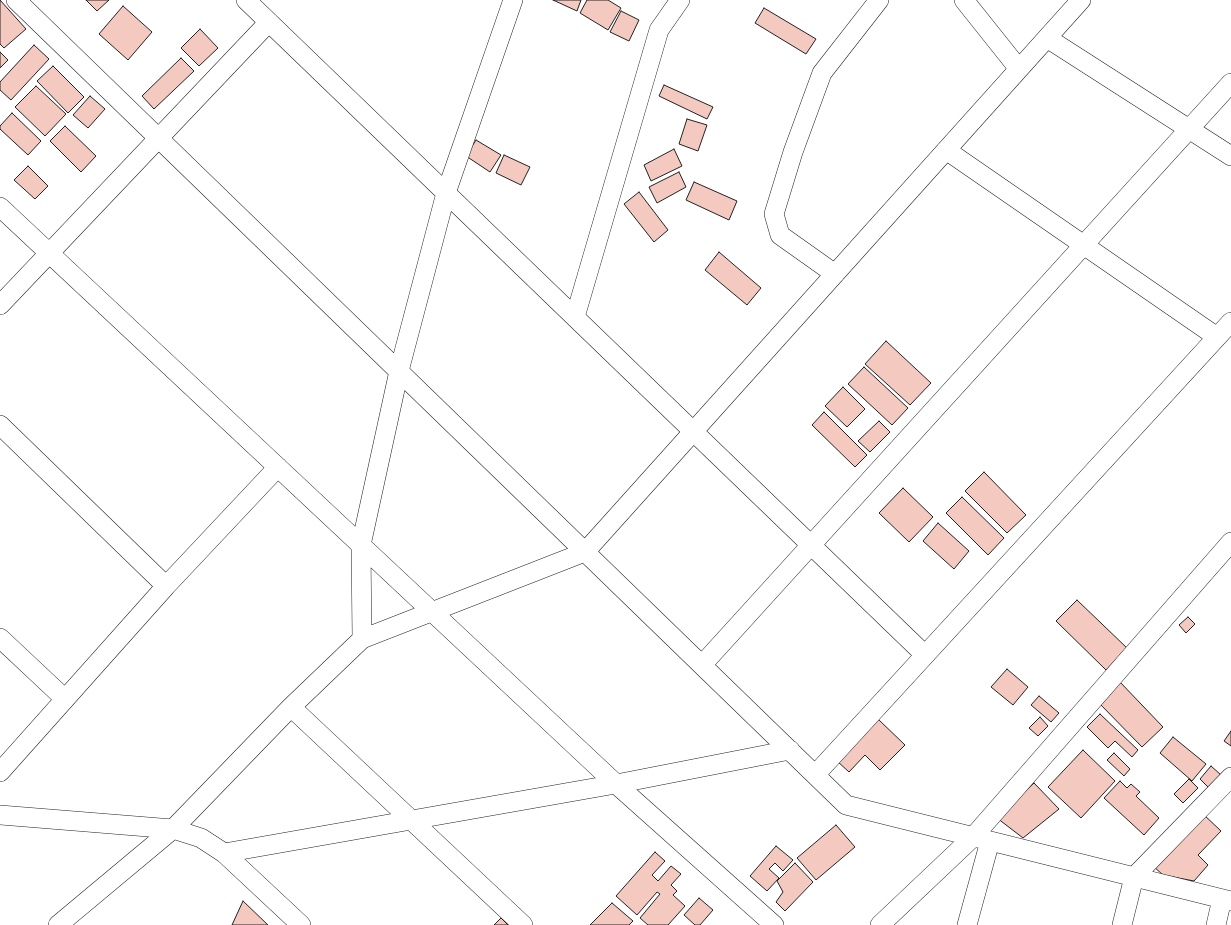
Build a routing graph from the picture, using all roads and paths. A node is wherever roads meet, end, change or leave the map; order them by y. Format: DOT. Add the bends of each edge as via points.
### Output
graph roads {
  1 [pos="16,0"];
  2 [pos="246,0"];
  3 [pos="513,0"];
  4 [pos="680,0"];
  5 [pos="879,0"];
  6 [pos="964,0"];
  7 [pos="1081,0"];
  8 [pos="268,22"];
  9 [pos="1047,38"];
  10 [pos="1019,69"];
  11 [pos="1231,83"];
  12 [pos="1189,130"];
  13 [pos="158,138"];
  14 [pos="946,150"];
  15 [pos="1231,156"];
  16 [pos="446,193"];
  17 [pos="0,207"];
  18 [pos="1084,245"];
  19 [pos="49,253"];
  20 [pos="835,274"];
  21 [pos="0,305"];
  22 [pos="575,317"];
  23 [pos="1231,322"];
  24 [pos="1217,337"];
  25 [pos="399,371"];
  26 [pos="0,425"];
  27 [pos="693,431"];
  28 [pos="278,467"];
  29 [pos="1231,542"];
  30 [pos="361,545"];
  31 [pos="811,545"];
  32 [pos="585,552"];
  33 [pos="166,586"];
  34 [pos="432,611"];
  35 [pos="0,638"];
  36 [pos="362,639"];
  37 [pos="925,655"];
  38 [pos="702,665"];
  39 [pos="65,699"];
  40 [pos="291,707"];
  41 [pos="790,750"];
  42 [pos="0,772"];
  43 [pos="815,775"];
  44 [pos="1231,777"];
  45 [pos="616,784"];
  46 [pos="0,815"];
  47 [pos="411,820"];
  48 [pos="174,829"];
  49 [pos="981,839"];
  50 [pos="224,853"];
  51 [pos="1134,877"];
  52 [pos="1226,900"];
  53 [pos="58,925"];
  54 [pos="301,925"];
  55 [pos="523,925"];
  56 [pos="774,925"];
  57 [pos="880,925"];
  58 [pos="967,925"];
  59 [pos="1122,925"];
  60 [pos="1216,925"];
  1 -- 13 [label="street"];
  2 -- 8 [label="street"];
  3 -- 16 [label="street"];
  4 -- 22 [label="street" via="659,30"];
  5 -- 20 [label="street" via="822,73 774,214 780,235"];
  6 -- 10 [label="street"];
  7 -- 9 [label="street"];
  8 -- 13 [label="street"];
  8 -- 16 [label="street"];
  9 -- 10 [label="street"];
  9 -- 12 [label="street"];
  10 -- 14 [label="street"];
  11 -- 12 [label="street"];
  12 -- 15 [label="street"];
  12 -- 18 [label="street"];
  13 -- 19 [label="street"];
  13 -- 25 [label="street"];
  14 -- 18 [label="street"];
  14 -- 20 [label="street"];
  16 -- 22 [label="street"];
  16 -- 25 [label="street"];
  17 -- 19 [label="street"];
  18 -- 24 [label="street"];
  18 -- 31 [label="street"];
  19 -- 21 [label="street"];
  19 -- 28 [label="street"];
  20 -- 27 [label="street"];
  22 -- 27 [label="street"];
  23 -- 24 [label="street"];
  24 -- 37 [label="street"];
  25 -- 30 [label="street"];
  25 -- 32 [label="street"];
  26 -- 33 [label="street"];
  27 -- 31 [label="street"];
  27 -- 32 [label="street"];
  28 -- 30 [label="street"];
  28 -- 33 [label="street"];
  29 -- 49 [label="street"];
  30 -- 34 [label="street"];
  30 -- 36 [label="street"];
  31 -- 37 [label="street"];
  31 -- 38 [label="street"];
  32 -- 34 [label="street"];
  32 -- 38 [label="street"];
  33 -- 39 [label="street"];
  34 -- 36 [label="street"];
  34 -- 45 [label="street"];
  35 -- 39 [label="street"];
  36 -- 40 [label="street"];
  37 -- 43 [label="street"];
  38 -- 41 [label="street"];
  39 -- 42 [label="street"];
  40 -- 47 [label="street"];
  40 -- 48 [label="street"];
  41 -- 43 [label="street"];
  41 -- 45 [label="street"];
  43 -- 49 [label="street" via="846,805"];
  44 -- 51 [label="street"];
  45 -- 47 [label="street"];
  45 -- 56 [label="street"];
  46 -- 48 [label="street"];
  47 -- 50 [label="street"];
  47 -- 55 [label="street"];
  48 -- 50 [label="street" via="201,838"];
  48 -- 53 [label="street"];
  49 -- 51 [label="street"];
  49 -- 57 [label="street"];
  49 -- 58 [label="street"];
  50 -- 54 [label="street"];
  51 -- 52 [label="street"];
  51 -- 59 [label="street"];
  52 -- 60 [label="street"];
}
